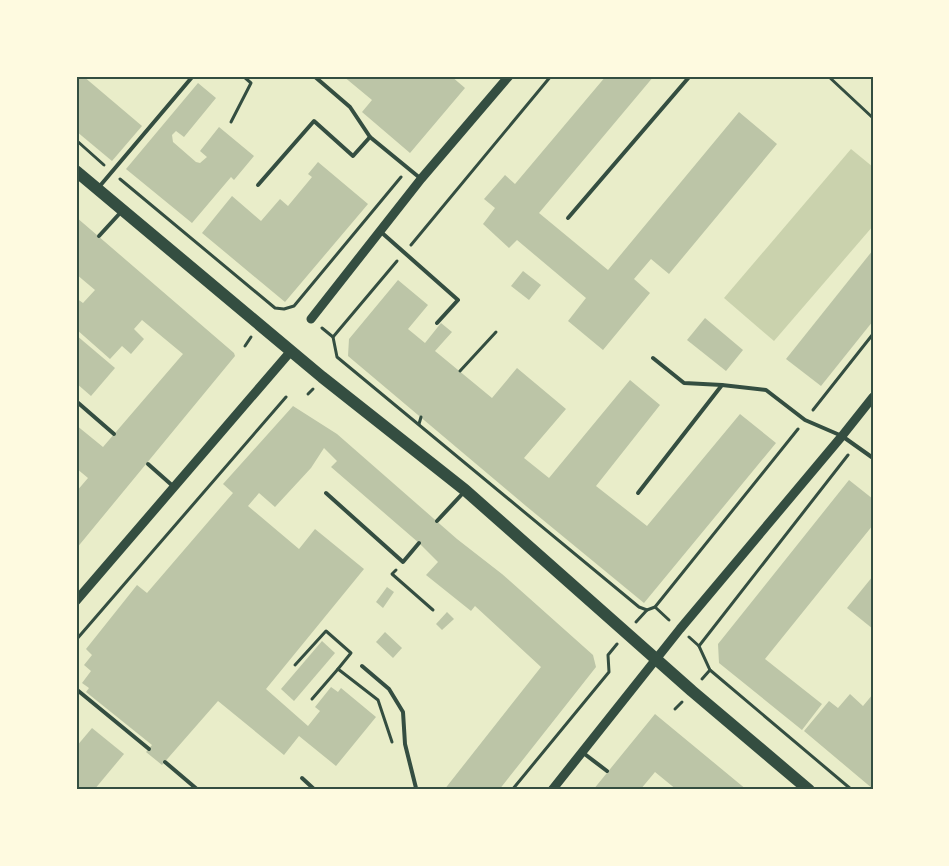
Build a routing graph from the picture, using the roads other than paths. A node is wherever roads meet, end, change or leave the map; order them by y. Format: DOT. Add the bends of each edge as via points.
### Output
graph roads {
  1 [pos="193,76"];
  2 [pos="314,76"];
  3 [pos="509,76"];
  4 [pos="690,76"];
  5 [pos="370,137"];
  6 [pos="76,171"];
  7 [pos="421,179"];
  8 [pos="258,185"];
  9 [pos="97,189"];
  10 [pos="123,210"];
  11 [pos="568,218"];
  12 [pos="380,231"];
  13 [pos="99,236"];
  14 [pos="311,319"];
  15 [pos="437,324"];
  16 [pos="291,351"];
  17 [pos="653,358"];
  18 [pos="722,385"];
  19 [pos="873,397"];
  20 [pos="76,401"];
  21 [pos="114,434"];
  22 [pos="842,436"];
  23 [pos="873,458"];
  24 [pos="148,464"];
  25 [pos="174,487"];
  26 [pos="465,490"];
  27 [pos="326,493"];
  28 [pos="638,493"];
  29 [pos="437,521"];
  30 [pos="419,543"];
  31 [pos="76,601"];
  32 [pos="657,658"];
  33 [pos="362,666"];
  34 [pos="76,690"];
  35 [pos="149,749"];
  36 [pos="582,752"];
  37 [pos="164,762"];
  38 [pos="607,772"];
  39 [pos="302,778"];
  40 [pos="416,788"];
  41 [pos="198,790"];
  42 [pos="315,790"];
  43 [pos="552,790"];
  44 [pos="810,790"];
  1 -- 9 [label="lane"];
  2 -- 5 [label="lane" via="350,107"];
  3 -- 7 [label="street"];
  4 -- 11 [label="lane"];
  5 -- 7 [label="lane"];
  5 -- 8 [label="lane" via="353,156 314,121"];
  6 -- 9 [label="main road"];
  7 -- 12 [label="street"];
  9 -- 10 [label="main road"];
  10 -- 13 [label="lane"];
  10 -- 16 [label="main road"];
  12 -- 14 [label="street"];
  12 -- 15 [label="lane" via="458,300"];
  16 -- 25 [label="street"];
  16 -- 26 [label="main road"];
  17 -- 18 [label="lane" via="684,383"];
  18 -- 22 [label="lane" via="766,390 805,420"];
  18 -- 28 [label="lane"];
  19 -- 22 [label="street"];
  20 -- 21 [label="lane"];
  22 -- 23 [label="lane"];
  22 -- 32 [label="street"];
  24 -- 25 [label="lane"];
  25 -- 31 [label="street"];
  26 -- 29 [label="lane"];
  26 -- 32 [label="main road"];
  27 -- 30 [label="lane" via="403,562"];
  32 -- 36 [label="street"];
  32 -- 44 [label="main road"];
  33 -- 40 [label="lane" via="389,689 404,712 405,744"];
  34 -- 35 [label="lane"];
  36 -- 38 [label="lane"];
  36 -- 43 [label="street"];
  37 -- 41 [label="lane"];
  39 -- 42 [label="lane"];
}
